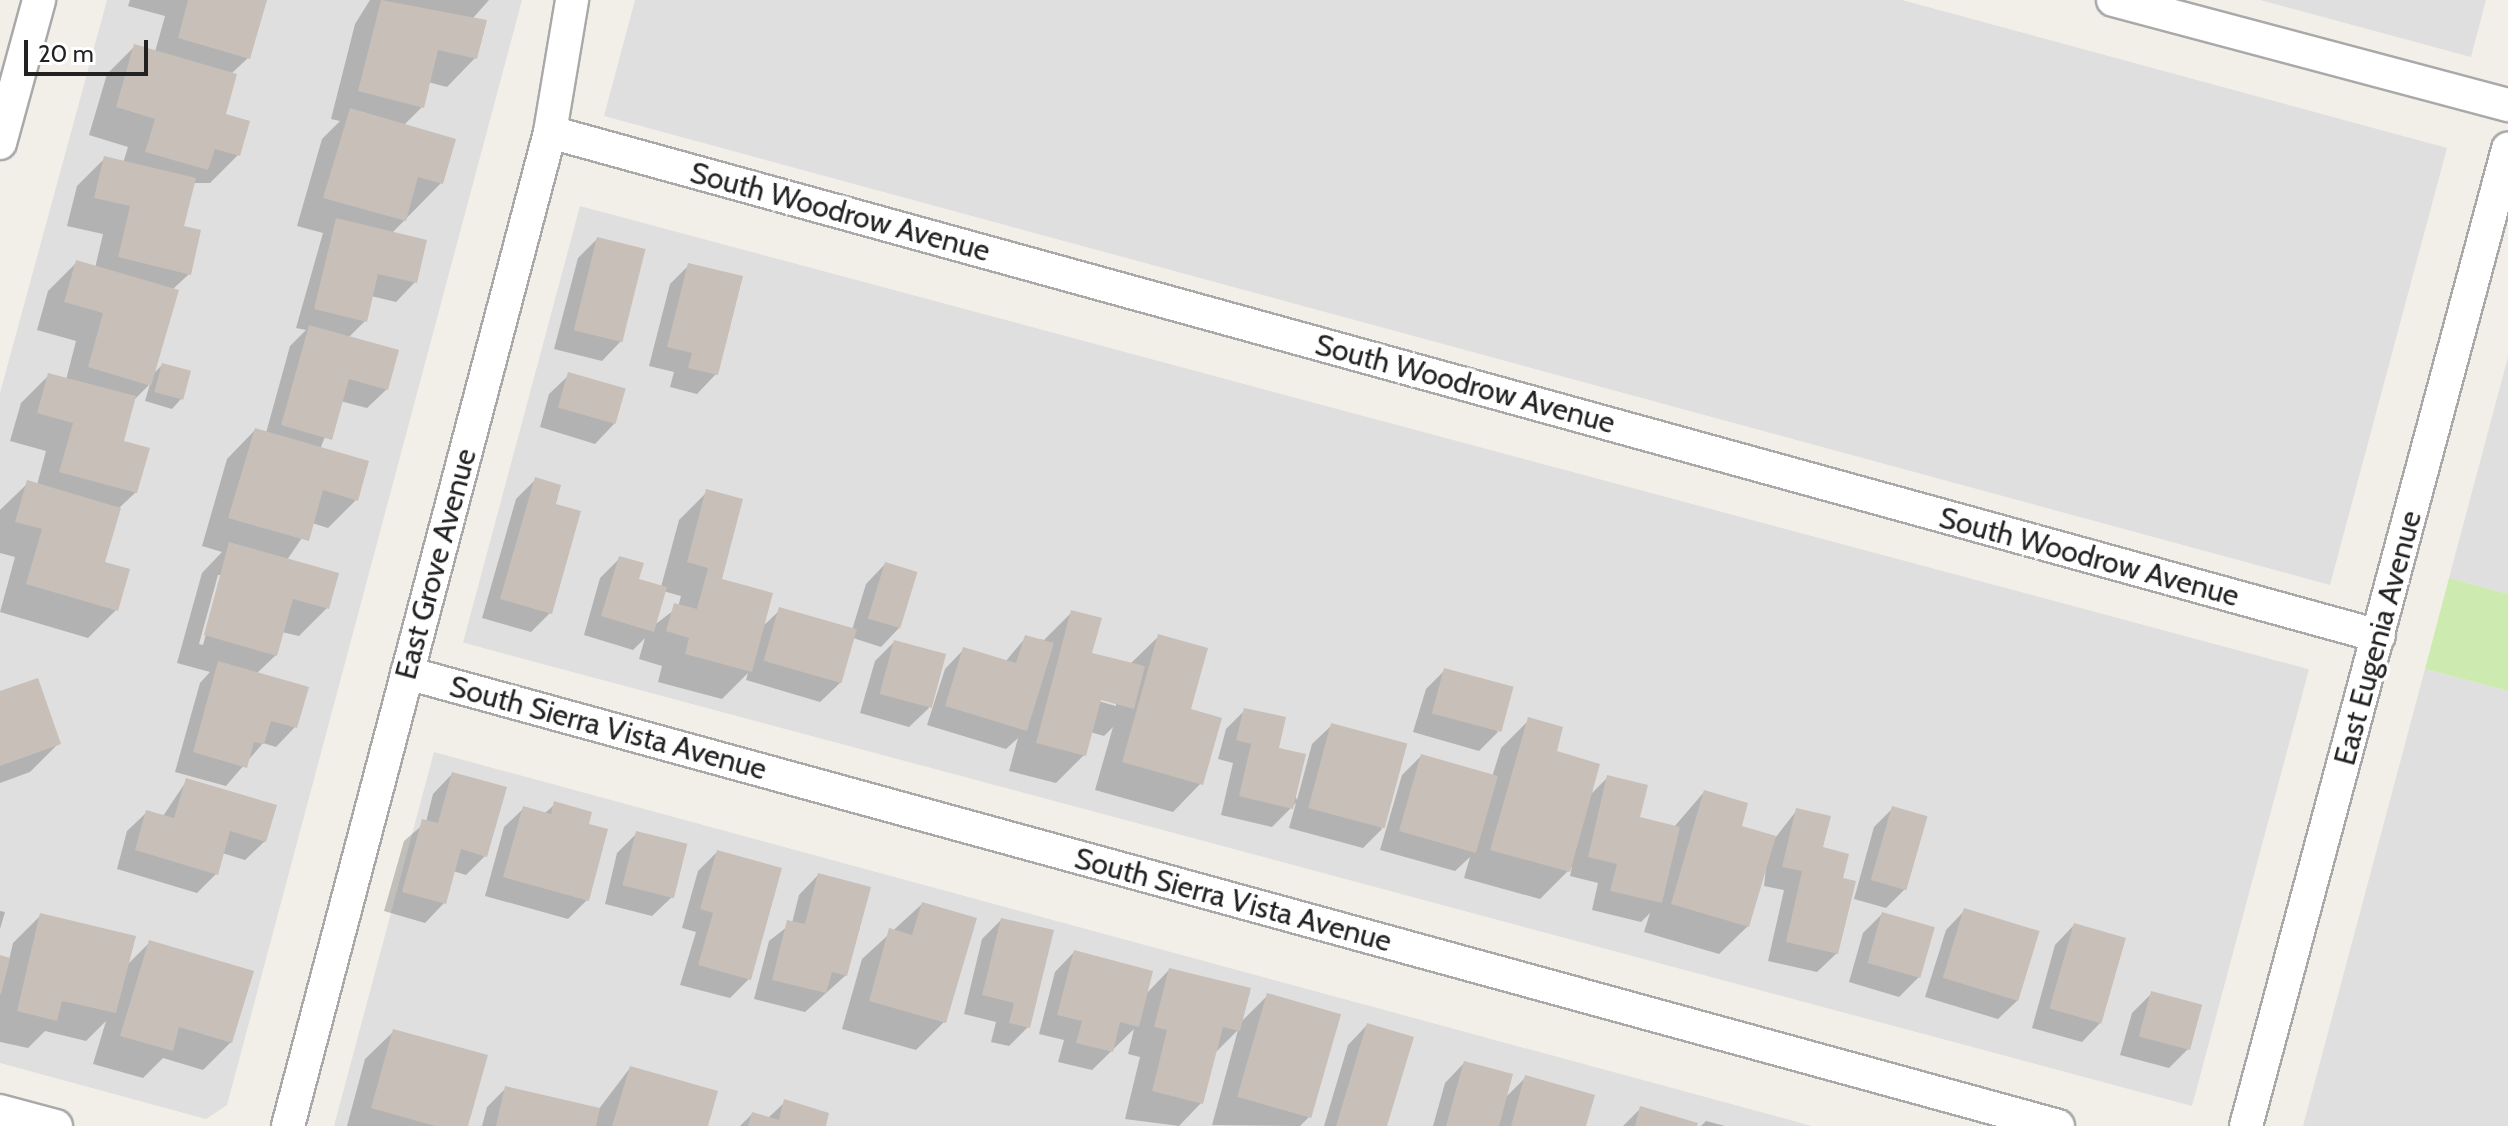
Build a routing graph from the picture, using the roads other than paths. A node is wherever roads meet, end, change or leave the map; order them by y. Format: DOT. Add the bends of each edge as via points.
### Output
graph roads {
  1 [pos="39,0"];
  2 [pos="572,0"];
  3 [pos="2113,0"];
  4 [pos="2508,105"];
  5 [pos="550,132"];
  6 [pos="0,143"];
  7 [pos="2508,149"];
  8 [pos="2379,636"];
  9 [pos="407,673"];
  10 [pos="0,1111"];
  11 [pos="41,1124"];
  12 [pos="288,1126"];
  13 [pos="2058,1126"];
  14 [pos="2246,1126"];
  1 -- 6 [label="street"];
  2 -- 5 [label="street, East Grove Avenue"];
  3 -- 4 [label="street"];
  5 -- 8 [label="street, South Woodrow Avenue"];
  5 -- 9 [label="street, East Grove Avenue"];
  7 -- 8 [label="street, East Eugenia Avenue"];
  8 -- 14 [label="street, East Eugenia Avenue"];
  9 -- 12 [label="street, East Grove Avenue"];
  9 -- 13 [label="street, South Sierra Vista Avenue"];
  10 -- 11 [label="street"];
}
